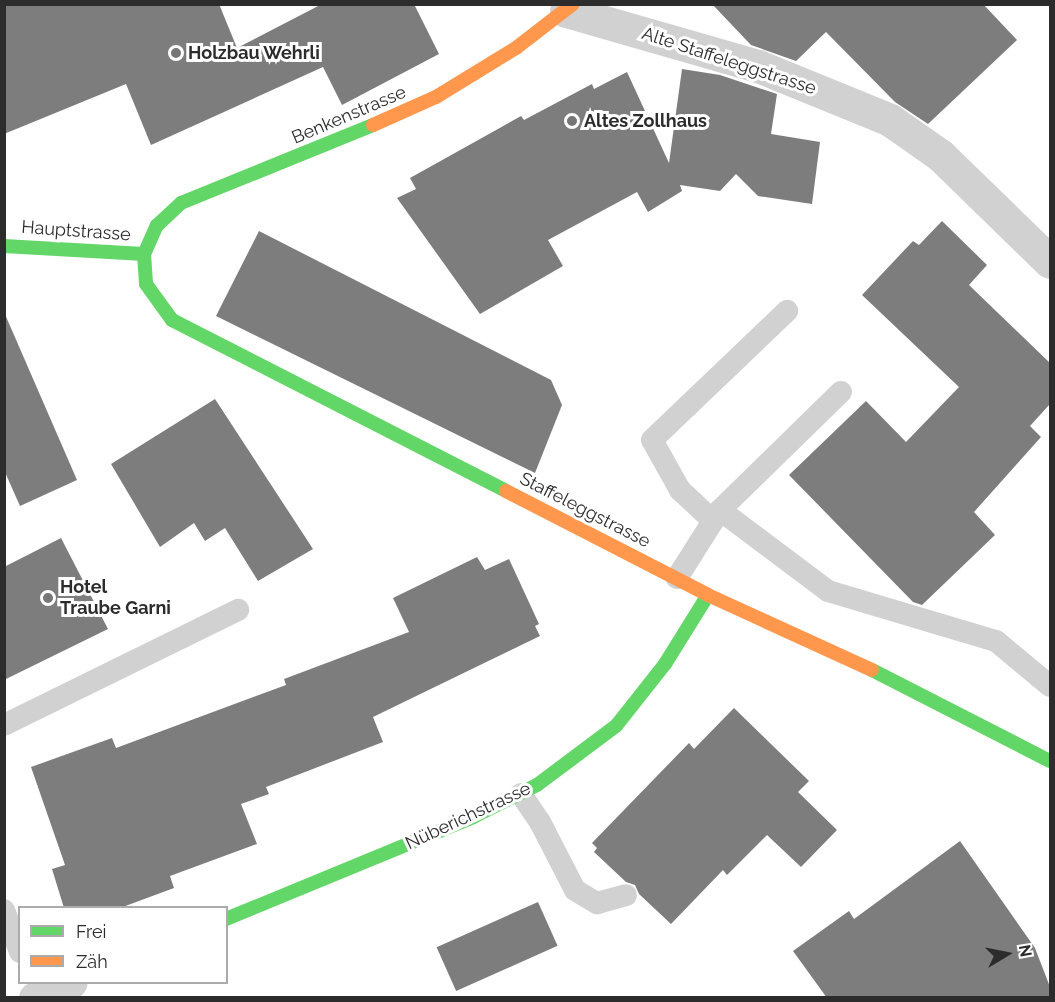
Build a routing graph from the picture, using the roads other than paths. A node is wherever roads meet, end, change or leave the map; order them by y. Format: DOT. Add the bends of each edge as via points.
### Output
graph roads {
  1 [pos="570,8"];
  2 [pos="4,246"];
  3 [pos="144,254"];
  4 [pos="1050,262"];
  5 [pos="787,312"];
  6 [pos="842,392"];
  7 [pos="716,515"];
  8 [pos="677,578"];
  9 [pos="708,595"];
  10 [pos="238,610"];
  11 [pos="1050,686"];
  12 [pos="4,725"];
  13 [pos="1050,761"];
  14 [pos="521,794"];
  15 [pos="626,895"];
  16 [pos="4,910"];
  17 [pos="228,918"];
  18 [pos="18,947"];
  19 [pos="66,984"];
  20 [pos="35,997"];
  1 -- 3 [label="street, Benkenstrasse" via="516,48 436,97 181,203 157,225"];
  1 -- 4 [label="street, Alte Staffeleggstrasse" via="758,66 890,120 940,155"];
  2 -- 3 [label="street, Hauptstrasse"];
  3 -- 8 [label="street, Staffeleggstrasse" via="146,284 172,320"];
  5 -- 7 [label="lane" via="652,440 680,490"];
  6 -- 7 [label="lane"];
  7 -- 8 [label="lane"];
  7 -- 11 [label="lane" via="828,591 996,641"];
  8 -- 9 [label="street, Staffeleggstrasse"];
  9 -- 13 [label="street, Staffeleggstrasse" via="889,678"];
  9 -- 14 [label="street, Nüberichstrasse" via="665,664 616,726"];
  10 -- 12 [label="lane"];
  14 -- 15 [label="lane" via="575,890 597,903"];
  14 -- 17 [label="street, Nüberichstrasse"];
  16 -- 18 [label="lane"];
  19 -- 20 [label="street"];
}
